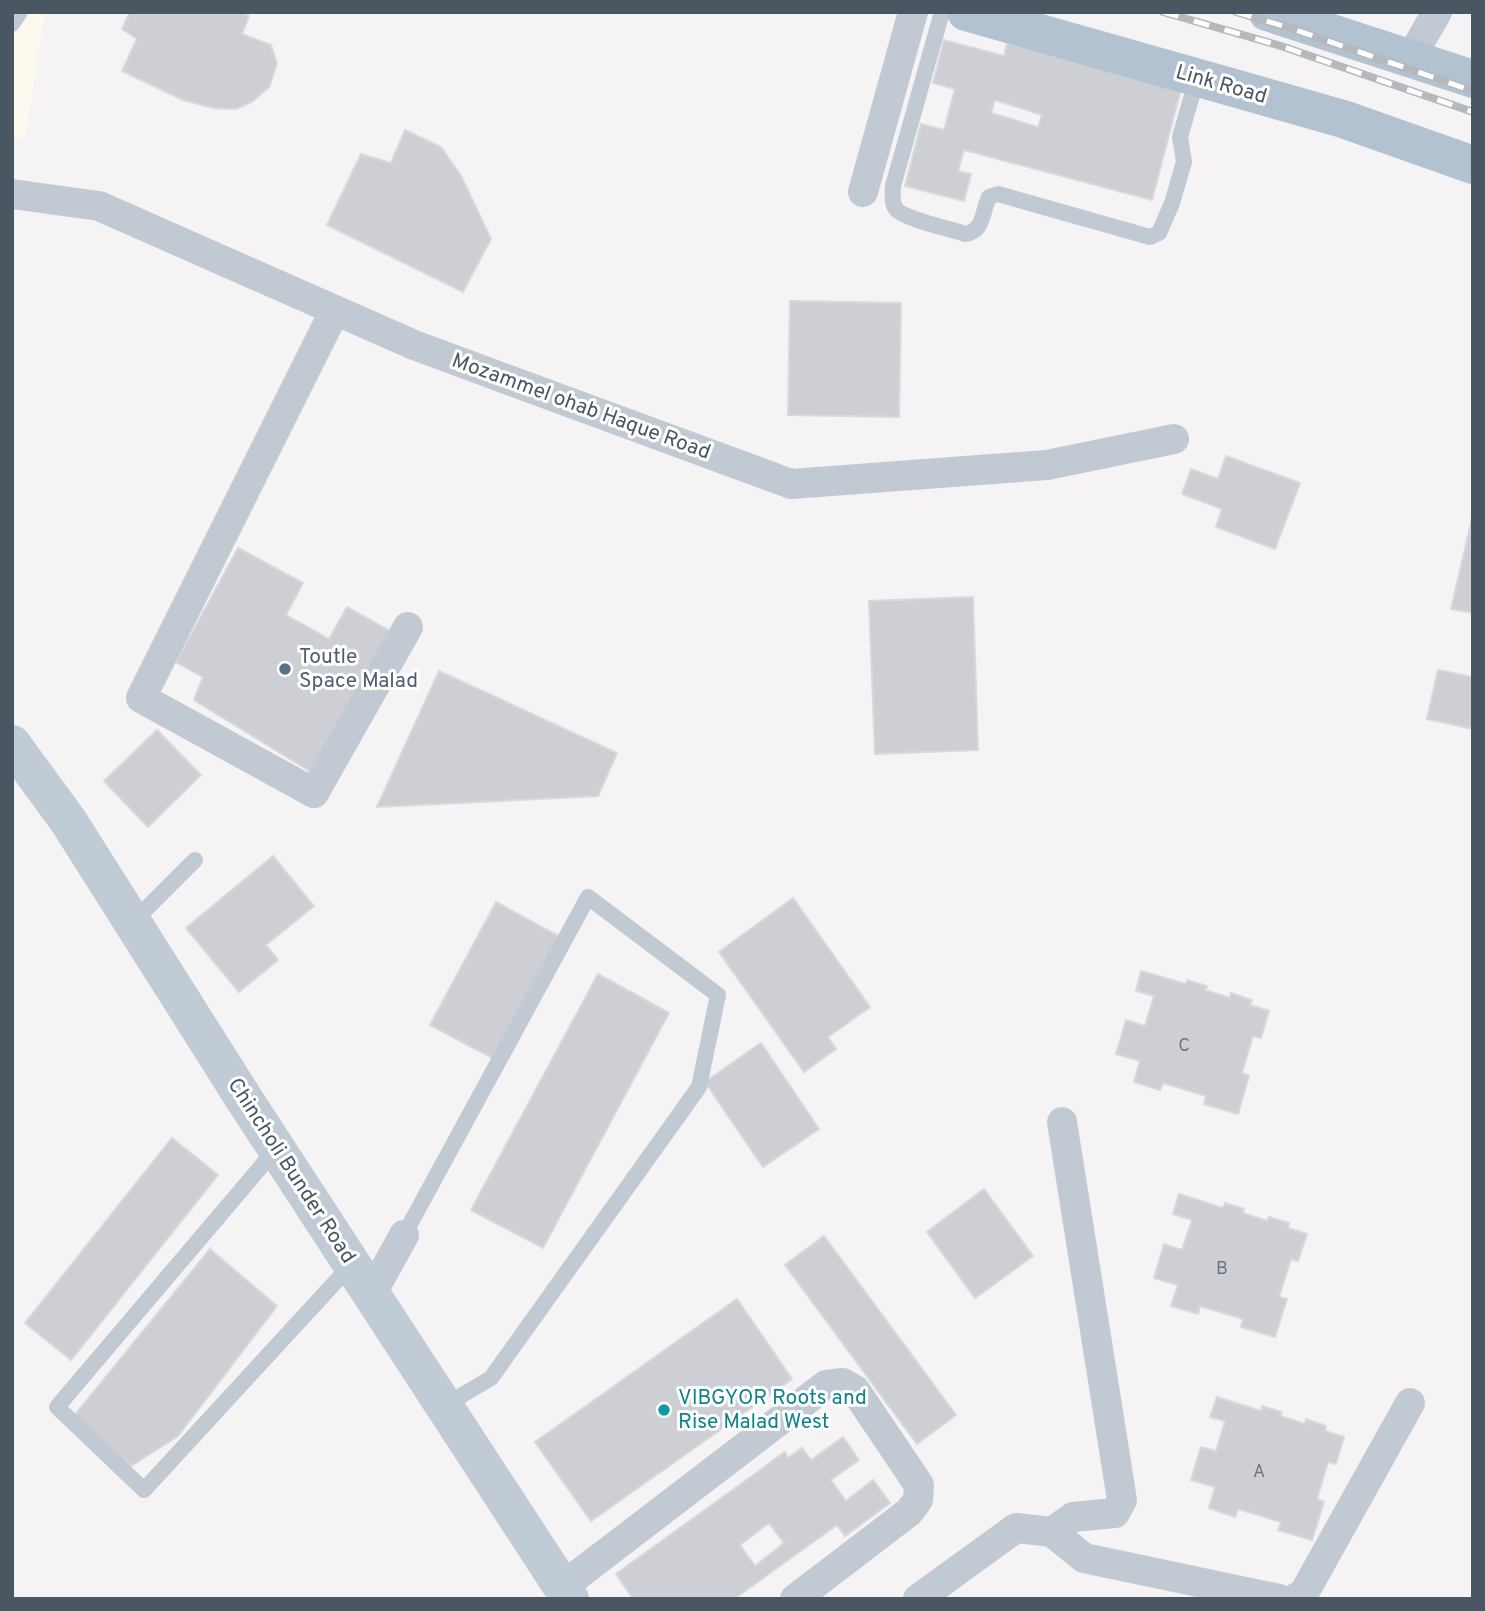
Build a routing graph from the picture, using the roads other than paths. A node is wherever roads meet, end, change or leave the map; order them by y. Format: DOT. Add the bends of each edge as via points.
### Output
graph roads {
  1 [pos="20,12"];
  2 [pos="913,12"];
  3 [pos="942,12"];
  4 [pos="966,12"];
  5 [pos="1267,12"];
  6 [pos="1437,12"];
  7 [pos="12,24"];
  8 [pos="1410,59"];
  9 [pos="1197,78"];
  10 [pos="1473,79"];
  11 [pos="1473,165"];
  12 [pos="863,192"];
  13 [pos="12,194"];
  14 [pos="335,310"];
  15 [pos="1174,439"];
  16 [pos="408,628"];
  17 [pos="12,744"];
  18 [pos="195,860"];
  19 [pos="133,922"];
  20 [pos="1062,1122"];
  21 [pos="276,1149"];
  22 [pos="404,1236"];
  23 [pos="361,1280"];
  24 [pos="1410,1403"];
  25 [pos="444,1406"];
  26 [pos="1052,1532"];
  27 [pos="566,1593"];
  28 [pos="795,1599"];
  29 [pos="918,1599"];
  30 [pos="1279,1599"];
  31 [pos="1294,1599"];
  1 -- 7 [label="lane"];
  2 -- 12 [label="street"];
  3 -- 9 [label="lane" via="892,198 902,214 965,234 979,227 989,197 998,194 1156,237 1184,162 1180,137"];
  4 -- 9 [label="main road, Link Road"];
  5 -- 8 [label="main road"];
  6 -- 8 [label="street"];
  8 -- 10 [label="main road"];
  9 -- 11 [label="main road, Link Road" via="1343,119"];
  13 -- 14 [label="street, Mozammel ohab Haque Road" via="99,206"];
  14 -- 15 [label="street, Mozammel ohab Haque Road" via="414,345 791,484 1047,465"];
  14 -- 16 [label="street" via="141,698 314,793"];
  17 -- 19 [label="street, Chincholi Bunder Road" via="69,821"];
  18 -- 19 [label="lane"];
  19 -- 21 [label="street, Chincholi Bunder Road"];
  20 -- 26 [label="street" via="1122,1500 1115,1513 1073,1517"];
  21 -- 23 [label="street, Chincholi Bunder Road"];
  21 -- 23 [label="lane" via="57,1407 144,1490"];
  22 -- 23 [label="street"];
  22 -- 25 [label="lane" via="588,897 718,995 699,1087 491,1378"];
  23 -- 25 [label="street, Chincholi Bunder Road"];
  24 -- 31 [label="street" via="1304,1593"];
  25 -- 27 [label="street, Chincholi Bunder Road"];
  26 -- 29 [label="street" via="1016,1528"];
  26 -- 30 [label="street" via="1084,1558"];
  27 -- 28 [label="street" via="826,1385 843,1383 855,1390 919,1485 918,1500 909,1512"];
}
